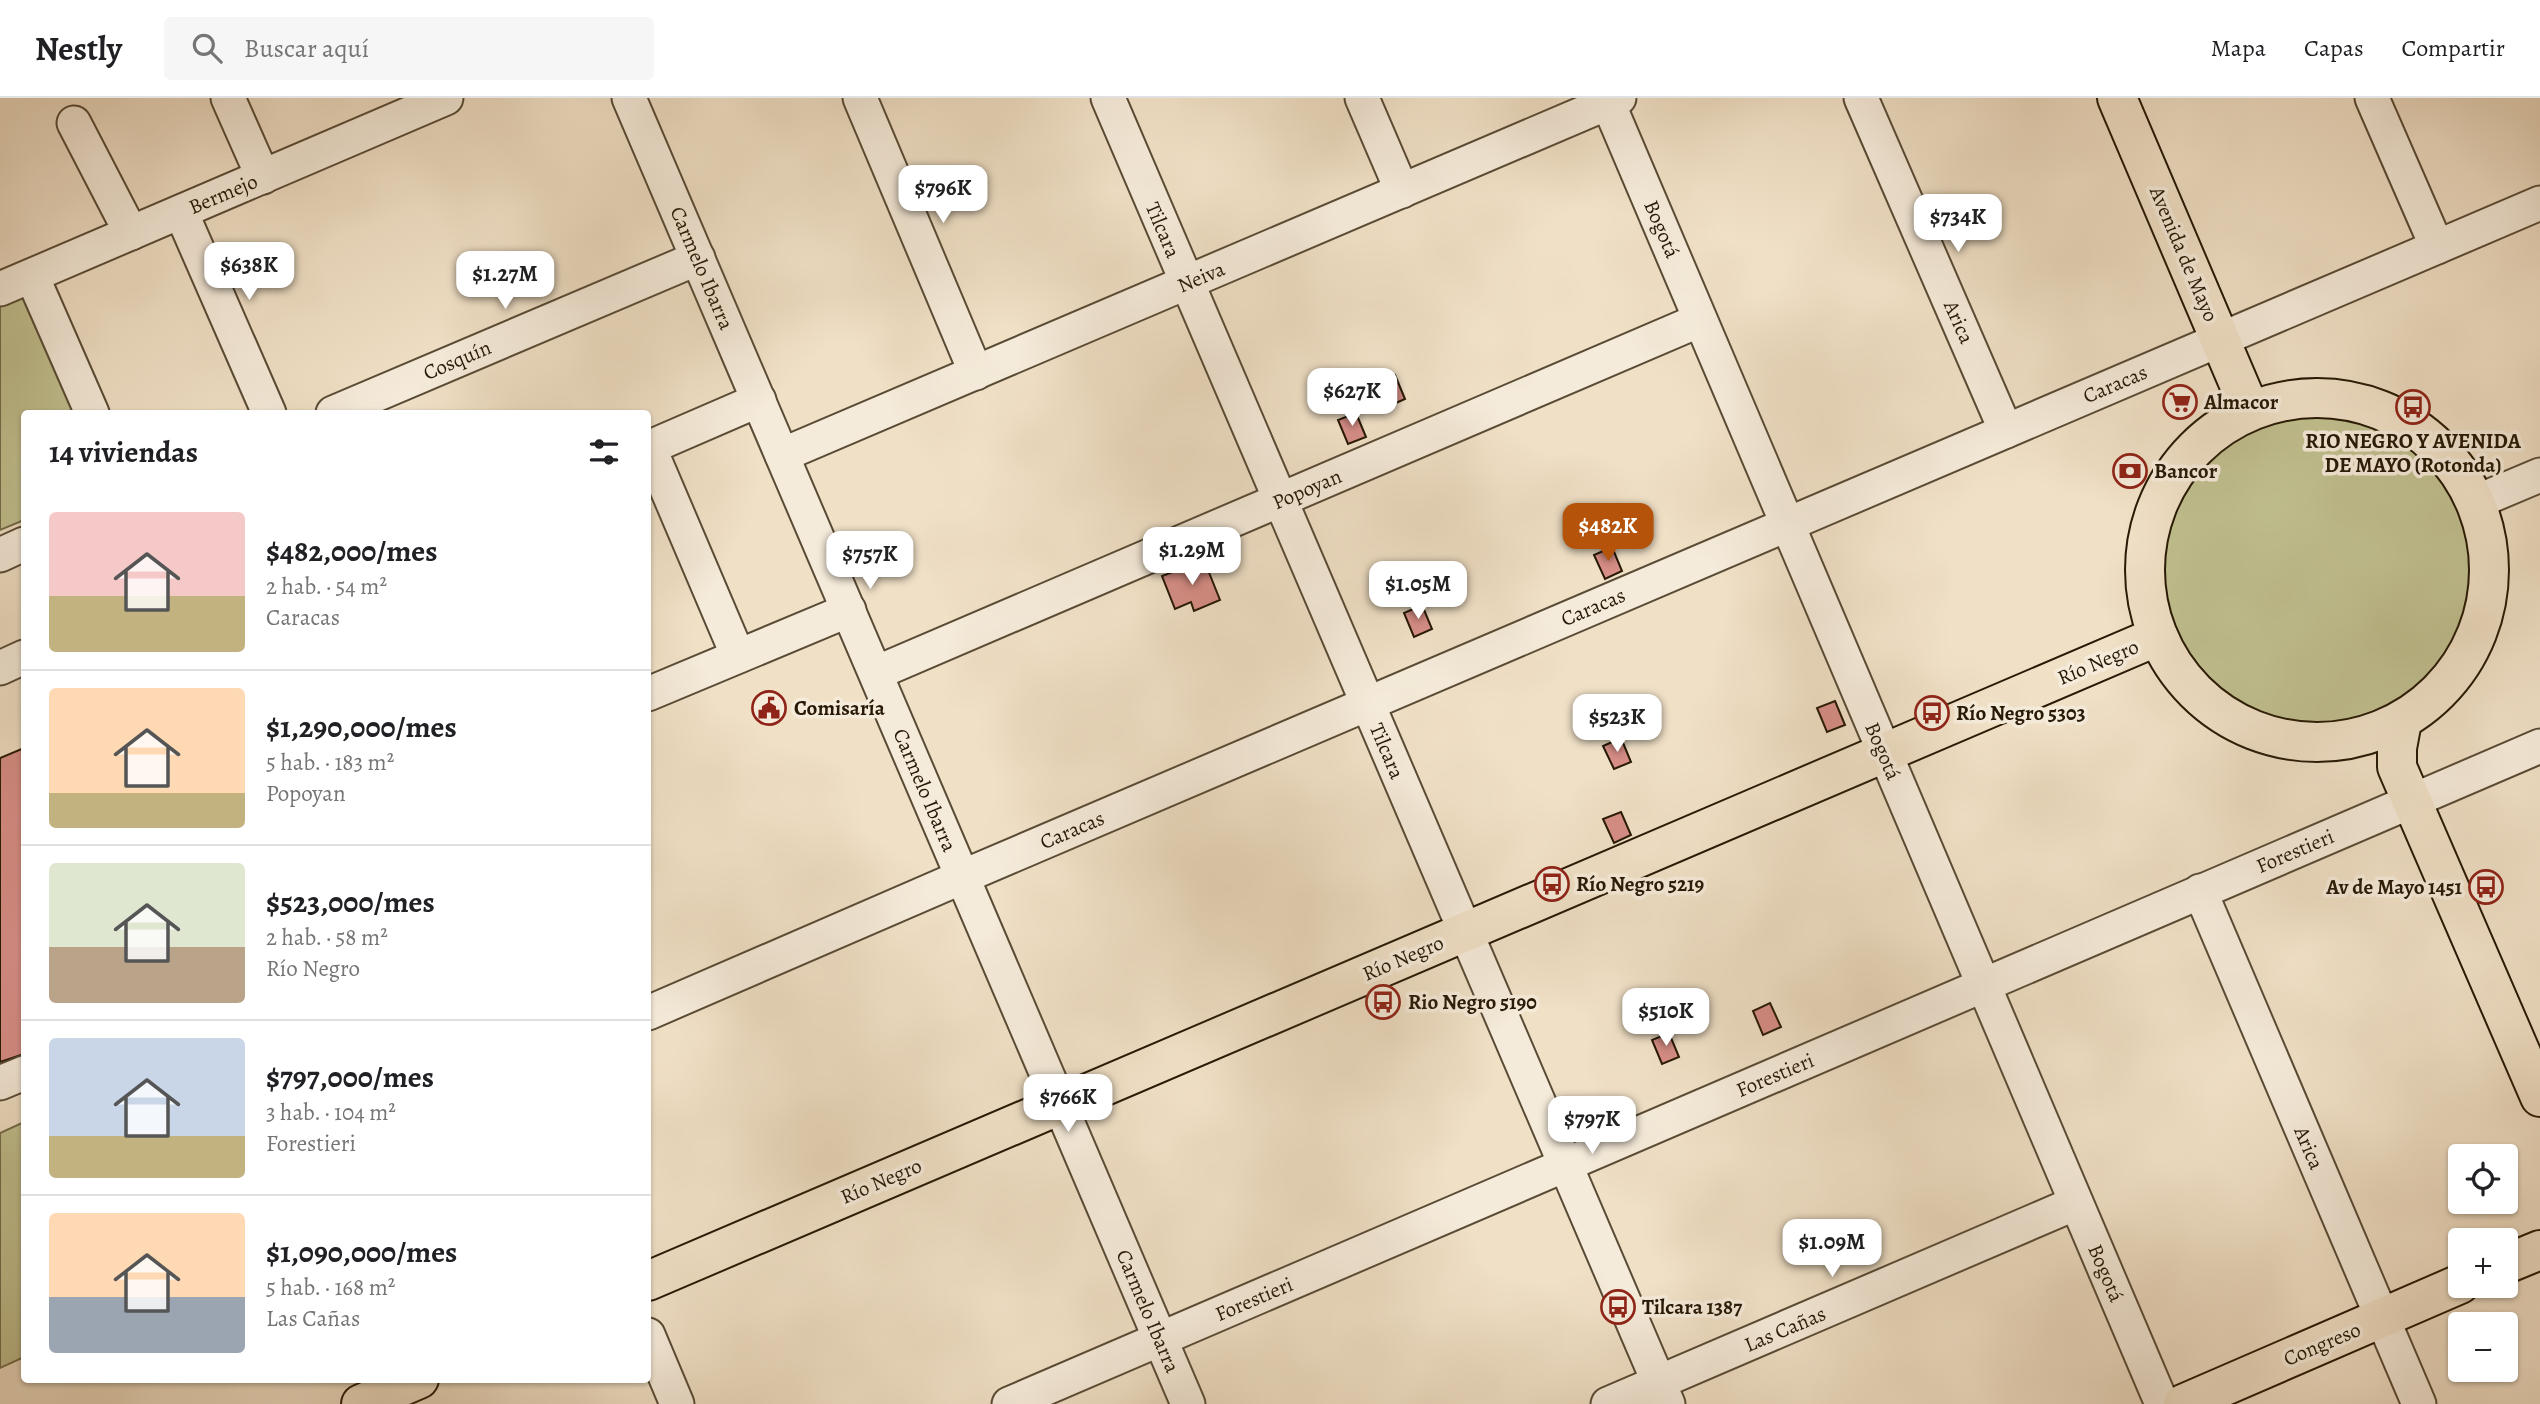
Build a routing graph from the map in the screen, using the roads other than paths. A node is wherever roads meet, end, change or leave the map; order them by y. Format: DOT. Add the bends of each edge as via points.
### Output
graph roads {
  1 [pos="228,98"];
  2 [pos="446,98"];
  3 [pos="629,98"];
  4 [pos="860,98"];
  5 [pos="1108,98"];
  6 [pos="1362,98"];
  7 [pos="1861,98"];
  8 [pos="2117,98"];
  9 [pos="2372,98"];
  10 [pos="1611,100"];
  11 [pos="74,123"];
  12 [pos="263,177"];
  13 [pos="1402,191"];
  14 [pos="2540,204"];
  15 [pos="181,212"];
  16 [pos="131,233"];
  17 [pos="2437,247"];
  18 [pos="698,258"];
  19 [pos="32,276"];
  20 [pos="1186,284"];
  21 [pos="0,289"];
  22 [pos="1700,320"];
  23 [pos="2220,339"];
  24 [pos="976,373"];
  25 [pos="759,400"];
  26 [pos="91,410"];
  27 [pos="268,410"];
  28 [pos="340,410"];
  29 [pos="2250,410"];
  30 [pos="2006,431"];
  31 [pos="651,447"];
  32 [pos="651,455"];
  33 [pos="782,455"];
  34 [pos="2540,475"];
  35 [pos="1280,500"];
  36 [pos="2476,502"];
  37 [pos="1787,524"];
  38 [pos="21,545"];
  39 [pos="0,555"];
  40 [pos="849,610"];
  41 [pos="2158,636"];
  42 [pos="738,656"];
  43 [pos="21,658"];
  44 [pos="0,668"];
  45 [pos="876,673"];
  46 [pos="651,693"];
  47 [pos="1367,704"];
  48 [pos="2402,721"];
  49 [pos="2540,746"];
  50 [pos="1884,752"];
  51 [pos="2411,801"];
  52 [pos="962,877"];
  53 [pos="2200,891"];
  54 [pos="1465,932"];
  55 [pos="1983,985"];
  56 [pos="651,1012"];
  57 [pos="21,1074"];
  58 [pos="0,1083"];
  59 [pos="2540,1097"];
  60 [pos="1060,1105"];
  61 [pos="1567,1165"];
  62 [pos="2077,1203"];
  63 [pos="2540,1250"];
  64 [pos="2518,1259"];
  65 [pos="651,1281"];
  66 [pos="2448,1289"];
  67 [pos="2382,1318"];
  68 [pos="1160,1339"];
  69 [pos="651,1342"];
  70 [pos="410,1383"];
  71 [pos="1663,1393"];
  72 [pos="361,1404"];
  73 [pos="677,1404"];
  74 [pos="1009,1404"];
  75 [pos="1188,1404"];
  76 [pos="1608,1404"];
  77 [pos="2162,1404"];
  78 [pos="2183,1404"];
  79 [pos="2419,1404"];
  1 -- 12 [label="street"];
  2 -- 12 [label="street, Bermejo"];
  3 -- 18 [label="street, Carmelo Ibarra"];
  4 -- 24 [label="street"];
  5 -- 20 [label="street, Tilcara"];
  6 -- 13 [label="street"];
  7 -- 30 [label="street, Arica"];
  8 -- 23 [label="main road, Avenida de Mayo"];
  9 -- 17 [label="street"];
  10 -- 13 [label="street, Neiva"];
  10 -- 22 [label="street, Bogotá"];
  11 -- 16 [label="street"];
  12 -- 15 [label="street, Bermejo"];
  13 -- 20 [label="street, Neiva"];
  14 -- 17 [label="street, Caracas"];
  15 -- 16 [label="street, Bermejo"];
  15 -- 27 [label="street"];
  16 -- 19 [label="street, Bermejo"];
  17 -- 23 [label="street, Caracas"];
  18 -- 25 [label="street, Carmelo Ibarra"];
  18 -- 28 [label="street, Cosquín"];
  19 -- 21 [label="street, Bermejo"];
  19 -- 26 [label="street"];
  20 -- 24 [label="street, Neiva"];
  20 -- 35 [label="street, Tilcara"];
  22 -- 35 [label="street, Popoyan"];
  22 -- 37 [label="street, Bogotá"];
  23 -- 29 [label="main road, Avenida de Mayo"];
  23 -- 30 [label="street, Caracas"];
  24 -- 33 [label="street, Neiva"];
  25 -- 31 [label="street"];
  25 -- 33 [label="street, Carmelo Ibarra"];
  29 -- 36 [label="main road" via="2286,400 2324,397 2362,403 2397,417 2429,438 2455,466"];
  29 -- 41 [label="main road" via="2212,432 2181,463 2158,501 2146,543 2146,587"];
  30 -- 37 [label="street, Caracas"];
  32 -- 42 [label="street"];
  33 -- 40 [label="street, Carmelo Ibarra"];
  34 -- 36 [label="street"];
  35 -- 45 [label="street, Popoyan"];
  35 -- 47 [label="street, Tilcara"];
  36 -- 48 [label="main road" via="2488,543 2489,590 2477,635 2455,676"];
  37 -- 47 [label="street, Caracas"];
  37 -- 50 [label="street, Bogotá"];
  38 -- 39 [label="street"];
  40 -- 42 [label="street"];
  40 -- 45 [label="street, Carmelo Ibarra"];
  41 -- 48 [label="main road" via="2178,670 2209,704 2248,727 2291,741 2337,741 2368,736"];
  41 -- 50 [label="main road, Río Negro"];
  42 -- 46 [label="street"];
  43 -- 44 [label="street"];
  45 -- 52 [label="street, Carmelo Ibarra"];
  47 -- 52 [label="street, Caracas"];
  47 -- 54 [label="street, Tilcara"];
  48 -- 51 [label="main road" via="2397,768"];
  49 -- 51 [label="street, Forestieri"];
  50 -- 54 [label="main road, Río Negro"];
  50 -- 55 [label="street, Bogotá"];
  51 -- 53 [label="street, Forestieri"];
  51 -- 59 [label="main road"];
  52 -- 56 [label="street, Caracas"];
  52 -- 60 [label="street, Carmelo Ibarra"];
  53 -- 55 [label="street, Forestieri"];
  53 -- 67 [label="street, Arica"];
  54 -- 60 [label="main road, Río Negro"];
  54 -- 61 [label="street, Tilcara"];
  55 -- 61 [label="street, Forestieri"];
  55 -- 62 [label="street, Bogotá"];
  57 -- 58 [label="street"];
  60 -- 65 [label="main road, Río Negro"];
  60 -- 68 [label="street, Carmelo Ibarra"];
  61 -- 68 [label="street, Forestieri"];
  61 -- 71 [label="street, Tilcara"];
  62 -- 71 [label="street, Las Cañas"];
  62 -- 77 [label="street, Bogotá"];
  63 -- 64 [label="main road"];
  66 -- 67 [label="main road, Congreso"];
  67 -- 78 [label="main road, Congreso"];
  67 -- 79 [label="street, Arica"];
  68 -- 74 [label="street, Forestieri"];
  68 -- 75 [label="street, Carmelo Ibarra"];
  69 -- 73 [label="street"];
  70 -- 72 [label="main road"];
  71 -- 76 [label="street, Las Cañas"];
}
